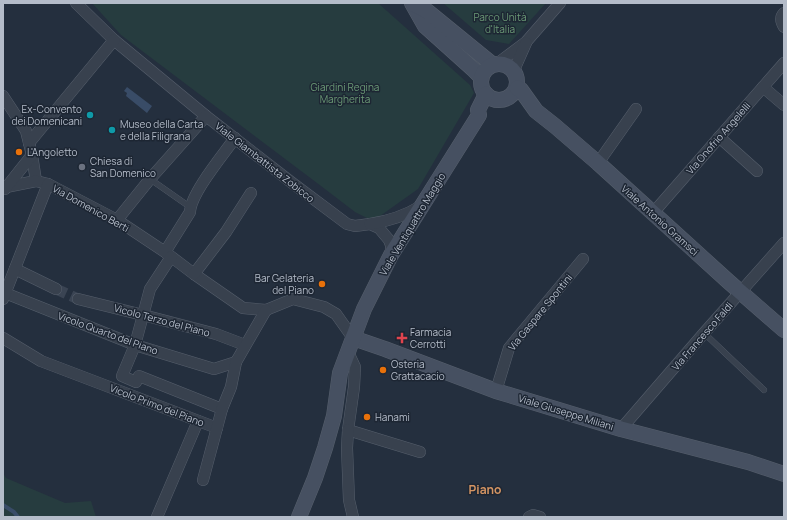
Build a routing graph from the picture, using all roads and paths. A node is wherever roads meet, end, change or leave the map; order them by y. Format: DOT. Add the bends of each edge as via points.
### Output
graph roads {
  1 [pos="76,3"];
  2 [pos="560,3"];
  3 [pos="412,4"];
  4 [pos="784,13"];
  5 [pos="784,27"];
  6 [pos="114,40"];
  7 [pos="526,42"];
  8 [pos="784,63"];
  9 [pos="495,64"];
  10 [pos="514,70"];
  11 [pos="481,78"];
  12 [pos="763,87"];
  13 [pos="513,92"];
  14 [pos="3,96"];
  15 [pos="490,97"];
  16 [pos="784,105"];
  17 [pos="636,109"];
  18 [pos="206,116"];
  19 [pos="235,138"];
  20 [pos="719,138"];
  21 [pos="29,143"];
  22 [pos="32,155"];
  23 [pos="598,163"];
  24 [pos="757,171"];
  25 [pos="150,179"];
  26 [pos="36,181"];
  27 [pos="48,184"];
  28 [pos="4,189"];
  29 [pos="251,193"];
  30 [pos="423,204"];
  31 [pos="190,207"];
  32 [pos="653,213"];
  33 [pos="117,220"];
  34 [pos="370,224"];
  35 [pos="784,243"];
  36 [pos="168,254"];
  37 [pos="392,255"];
  38 [pos="582,259"];
  39 [pos="15,269"];
  40 [pos="194,274"];
  41 [pos="56,289"];
  42 [pos="741,292"];
  43 [pos="4,296"];
  44 [pos="78,299"];
  45 [pos="266,310"];
  46 [pos="143,315"];
  47 [pos="784,330"];
  48 [pos="704,333"];
  49 [pos="3,338"];
  50 [pos="353,338"];
  51 [pos="135,345"];
  52 [pos="245,345"];
  53 [pos="348,352"];
  54 [pos="236,362"];
  55 [pos="764,390"];
  56 [pos="496,391"];
  57 [pos="222,408"];
  58 [pos="198,421"];
  59 [pos="217,428"];
  60 [pos="621,429"];
  61 [pos="348,430"];
  62 [pos="420,452"];
  63 [pos="784,474"];
  64 [pos="204,480"];
  65 [pos="356,515"];
  66 [pos="157,517"];
  67 [pos="299,517"];
  68 [pos="529,517"];
  69 [pos="540,517"];
  1 -- 6 [label="street, Viale Giambattista Zobicco"];
  2 -- 7 [label="street"];
  3 -- 9 [label="main road" via="427,11"];
  3 -- 11 [label="main road" via="425,26"];
  4 -- 5 [label="street"];
  6 -- 18 [label="street, Viale Giambattista Zobicco"];
  6 -- 21 [label="street"];
  7 -- 9 [label="street"];
  7 -- 10 [label="street"];
  8 -- 12 [label="street, Via Onofrio Angelelli"];
  9 -- 10 [label="main road" via="504,64"];
  9 -- 11 [label="main road" via="487,67"];
  10 -- 13 [label="main road" via="518,81"];
  11 -- 15 [label="main road" via="482,89"];
  12 -- 16 [label="street"];
  12 -- 20 [label="street, Via Onofrio Angelelli"];
  13 -- 15 [label="main road" via="504,100"];
  13 -- 23 [label="main road, Viale Antonio Gramsci" via="522,106 536,111"];
  14 -- 21 [label="street" via="26,131"];
  15 -- 30 [label="main road, Viale Ventiquattro Maggio" via="484,114 479,115"];
  17 -- 23 [label="street"];
  18 -- 19 [label="street, Viale Giambattista Zobicco"];
  18 -- 25 [label="street"];
  19 -- 31 [label="street" via="202,184"];
  19 -- 34 [label="street, Viale Giambattista Zobicco" via="347,224"];
  20 -- 24 [label="street"];
  20 -- 32 [label="street, Via Onofrio Angelelli"];
  21 -- 22 [label="street"];
  22 -- 26 [label="street"];
  22 -- 28 [label="street"];
  23 -- 32 [label="main road, Viale Antonio Gramsci"];
  25 -- 31 [label="lane"];
  25 -- 33 [label="street"];
  26 -- 27 [label="street, Via Domenico Berti"];
  26 -- 28 [label="street"];
  27 -- 33 [label="street, Via Domenico Berti"];
  27 -- 39 [label="street"];
  29 -- 40 [label="street"];
  30 -- 34 [label="street, Viale Giambattista Zobicco" via="396,219"];
  30 -- 37 [label="main road, Viale Ventiquattro Maggio"];
  31 -- 36 [label="street" via="190,212"];
  32 -- 42 [label="main road, Viale Antonio Gramsci"];
  33 -- 36 [label="street, Via Domenico Berti"];
  34 -- 37 [label="street" via="379,228 389,240"];
  35 -- 42 [label="street, Via Francesco Faldi"];
  36 -- 40 [label="street, Via Domenico Berti"];
  36 -- 46 [label="street" via="150,289"];
  37 -- 50 [label="main road, Viale Ventiquattro Maggio" via="364,309"];
  38 -- 56 [label="street, Via Gaspare Spontini" via="509,348"];
  39 -- 41 [label="street"];
  39 -- 43 [label="street"];
  40 -- 45 [label="street, Via Domenico Berti" via="243,308"];
  42 -- 47 [label="main road, Viale Antonio Gramsci"];
  42 -- 48 [label="street, Via Francesco Faldi"];
  43 -- 51 [label="street, Vicolo Quarto del Piano"];
  44 -- 46 [label="street, Vicolo Terzo del Piano"];
  45 -- 50 [label="street" via="293,299 324,307 336,314"];
  45 -- 52 [label="street, Vicolo Primo del Piano"];
  46 -- 51 [label="street"];
  46 -- 52 [label="street, Vicolo Terzo del Piano" via="216,334"];
  48 -- 55 [label="lane"];
  48 -- 60 [label="street, Via Francesco Faldi"];
  49 -- 58 [label="street, Vicolo Primo del Piano" via="41,361"];
  50 -- 53 [label="main road, Viale Ventiquattro Maggio"];
  50 -- 56 [label="main road, Viale Giuseppe Miliani"];
  51 -- 54 [label="street, Vicolo Quarto del Piano" via="214,369"];
  51 -- 57 [label="street" via="122,376 136,382 139,376"];
  52 -- 54 [label="street, Vicolo Primo del Piano"];
  53 -- 61 [label="street" via="355,367"];
  53 -- 67 [label="main road, Viale Ventiquattro Maggio" via="340,373 334,416 325,448 316,478"];
  54 -- 57 [label="street, Vicolo Primo del Piano" via="231,387"];
  56 -- 60 [label="main road, Viale Giuseppe Miliani"];
  57 -- 59 [label="street, Vicolo Primo del Piano"];
  58 -- 59 [label="street, Vicolo Primo del Piano"];
  58 -- 66 [label="street"];
  59 -- 64 [label="street"];
  60 -- 63 [label="main road, Viale Giuseppe Miliani"];
  61 -- 62 [label="street"];
  61 -- 65 [label="street" via="349,500"];
  68 -- 69 [label="street"];
}
